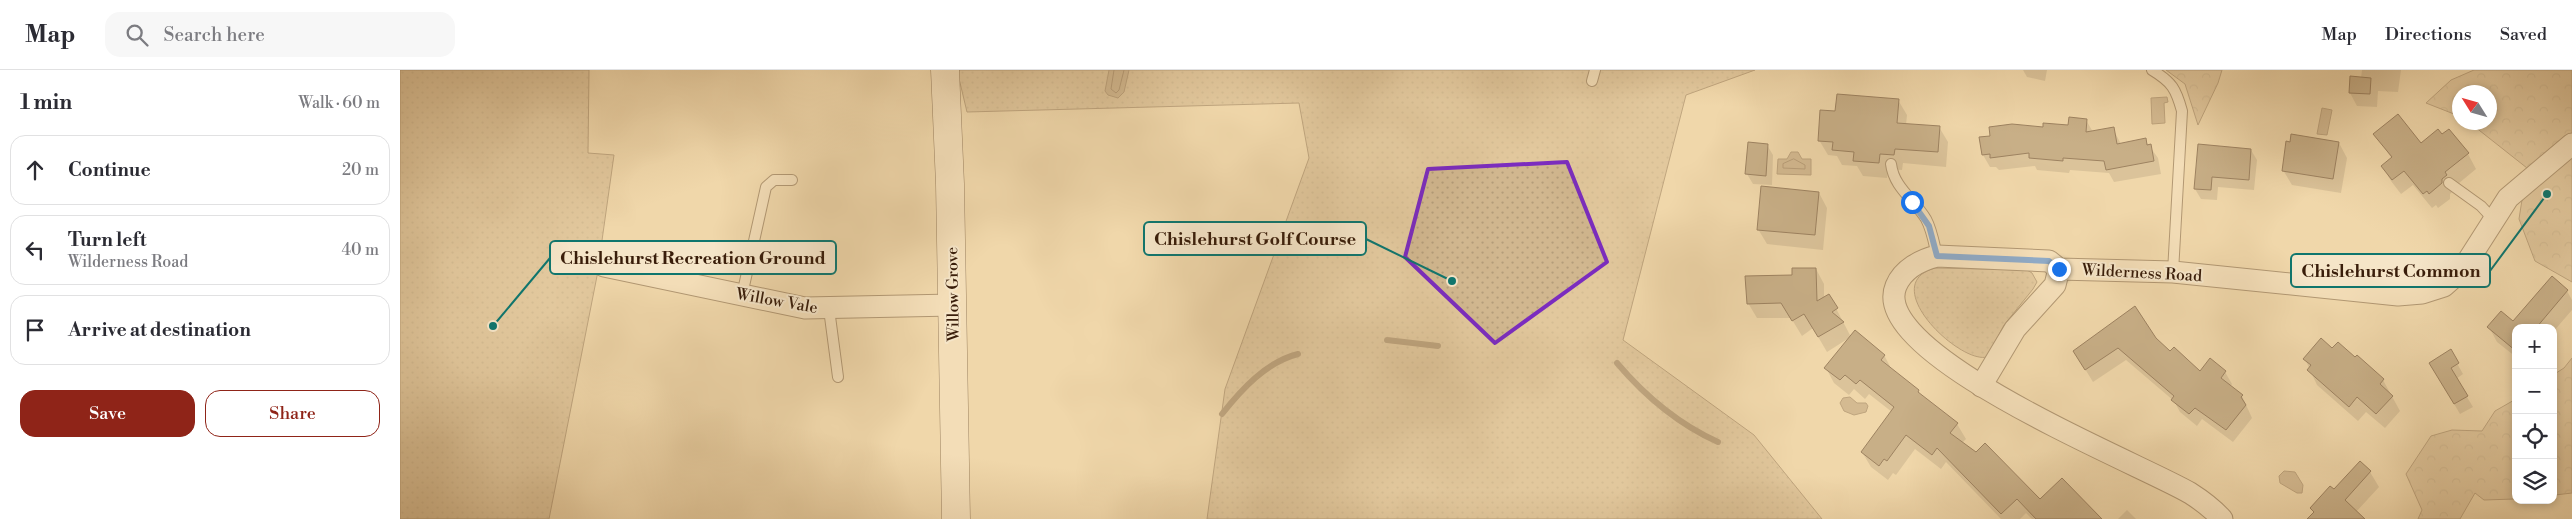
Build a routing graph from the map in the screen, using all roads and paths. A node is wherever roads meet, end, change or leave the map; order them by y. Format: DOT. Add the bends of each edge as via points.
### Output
graph roads {
  1 [pos="945,70"];
  2 [pos="1595,70"];
  3 [pos="2152,70"];
  4 [pos="1592,81"];
  5 [pos="2572,144"];
  6 [pos="1890,164"];
  7 [pos="792,180"];
  8 [pos="2449,183"];
  9 [pos="2494,220"];
  10 [pos="1937,256"];
  11 [pos="604,266"];
  12 [pos="2059,269"];
  13 [pos="2173,272"];
  14 [pos="742,295"];
  15 [pos="952,305"];
  16 [pos="829,309"];
  17 [pos="838,377"];
  18 [pos="1981,386"];
  19 [pos="956,519"];
  20 [pos="2222,519"];
  1 -- 15 [label="street, Willow Grove"];
  2 -- 4 [label="lane"];
  3 -- 13 [label="lane" via="2177,91 2182,111"];
  5 -- 9 [label="street, Wilderness Road" via="2508,198"];
  6 -- 10 [label="lane" via="1904,194 1920,210 1929,226"];
  7 -- 14 [label="lane" via="774,180 766,187"];
  8 -- 9 [label="lane" via="2481,206"];
  9 -- 13 [label="street, Wilderness Road" via="2462,270 2444,286 2422,293 2398,295"];
  10 -- 12 [label="street, Wilderness Road" via="2049,261"];
  10 -- 18 [label="street, Wilderness Road" via="1925,259 1906,271 1899,280 1893,294 1896,309 1946,362"];
  11 -- 14 [label="street, Willow Vale"];
  12 -- 13 [label="street, Wilderness Road"];
  12 -- 18 [label="street" via="2055,285 2015,328"];
  14 -- 16 [label="street, Willow Vale" via="805,308"];
  15 -- 16 [label="street, Willow Vale"];
  15 -- 19 [label="street, Willow Grove"];
  16 -- 17 [label="lane"];
  18 -- 20 [label="street, Wilderness Road" via="2058,430 2191,493"];
}
